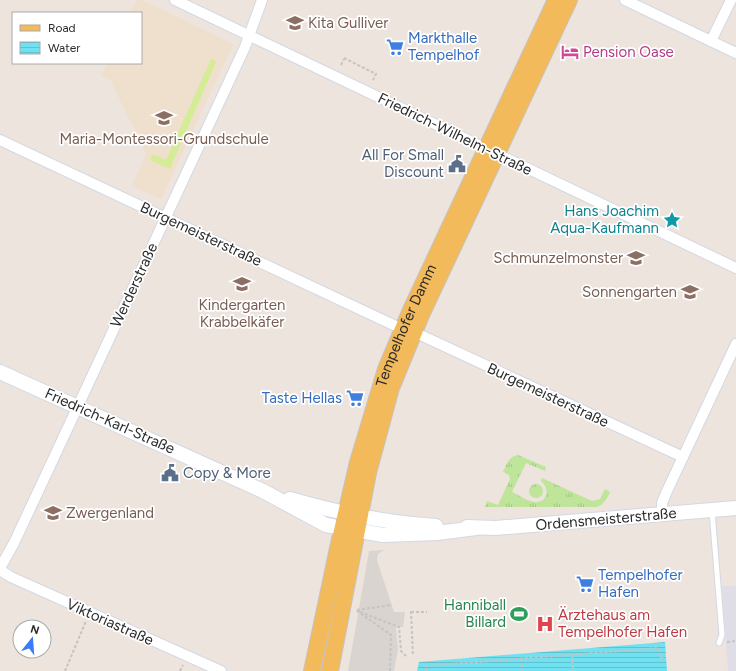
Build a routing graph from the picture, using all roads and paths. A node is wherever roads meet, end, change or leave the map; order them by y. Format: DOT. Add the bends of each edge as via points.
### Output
graph roads {
  1 [pos="175,0"];
  2 [pos="262,0"];
  3 [pos="556,0"];
  4 [pos="569,0"];
  5 [pos="625,0"];
  6 [pos="731,0"];
  7 [pos="249,35"];
  8 [pos="711,41"];
  9 [pos="736,53"];
  10 [pos="341,65"];
  11 [pos="373,80"];
  12 [pos="0,140"];
  13 [pos="491,152"];
  14 [pos="165,218"];
  15 [pos="736,268"];
  16 [pos="408,331"];
  17 [pos="736,344"];
  18 [pos="0,372"];
  19 [pos="78,406"];
  20 [pos="683,457"];
  21 [pos="736,508"];
  22 [pos="712,510"];
  23 [pos="662,514"];
  24 [pos="351,523"];
  25 [pos="0,569"];
  26 [pos="392,605"];
  27 [pos="356,610"];
  28 [pos="427,612"];
  29 [pos="87,620"];
  30 [pos="736,641"];
  31 [pos="726,642"];
  32 [pos="719,643"];
  33 [pos="572,655"];
  34 [pos="406,656"];
  35 [pos="414,656"];
  36 [pos="666,657"];
  37 [pos="521,659"];
  38 [pos="184,664"];
  39 [pos="65,671"];
  40 [pos="180,671"];
  41 [pos="221,671"];
  42 [pos="312,671"];
  43 [pos="330,671"];
  44 [pos="390,671"];
  45 [pos="426,671"];
  46 [pos="522,671"];
  47 [pos="573,671"];
  1 -- 7 [label="street, Friedrich-Wilhelm-Straße"];
  2 -- 7 [label="street, Werderstraße"];
  3 -- 13 [label="main road, Tempelhofer Damm"];
  4 -- 13 [label="main road, Tempelhofer Damm"];
  5 -- 8 [label="street"];
  6 -- 8 [label="street"];
  7 -- 13 [label="street, Friedrich-Wilhelm-Straße"];
  7 -- 14 [label="street, Werderstraße"];
  8 -- 9 [label="street"];
  10 -- 11 [label="path" via="344,58 376,74"];
  12 -- 14 [label="street, Burgemeisterstraße"];
  13 -- 15 [label="street, Friedrich-Wilhelm-Straße"];
  13 -- 16 [label="main road, Tempelhofer Damm"];
  14 -- 16 [label="street, Burgemeisterstraße"];
  14 -- 19 [label="street, Werderstraße"];
  16 -- 20 [label="street, Burgemeisterstraße"];
  16 -- 24 [label="main road, Tempelhofer Damm"];
  17 -- 20 [label="street"];
  18 -- 19 [label="street, Friedrich-Karl-Straße"];
  19 -- 24 [label="street, Friedrich-Karl-Straße" via="263,491 329,510"];
  19 -- 25 [label="street, Werderstraße"];
  20 -- 23 [label="street" via="662,503"];
  21 -- 22 [label="street, Ordensmeisterstraße"];
  22 -- 23 [label="street, Ordensmeisterstraße"];
  22 -- 32 [label="lane" via="722,635"];
  23 -- 24 [label="street, Ordensmeisterstraße" via="412,535 380,535"];
  24 -- 42 [label="main road, Tempelhofer Damm"];
  24 -- 43 [label="main road, Tempelhofer Damm"];
  25 -- 41 [label="street, Viktoriastraße" via="11,577"];
  26 -- 27 [label="path"];
  27 -- 34 [label="path" via="399,627 401,651"];
  27 -- 44 [label="path" via="391,635"];
  28 -- 35 [label="path" via="411,612"];
  29 -- 39 [label="path"];
  30 -- 31 [label="path"];
  33 -- 36 [label="path" via="659,648 660,658"];
  33 -- 37 [label="path"];
  33 -- 47 [label="path"];
  37 -- 45 [label="path" via="425,666"];
  37 -- 46 [label="path"];
  38 -- 40 [label="path"];
}
